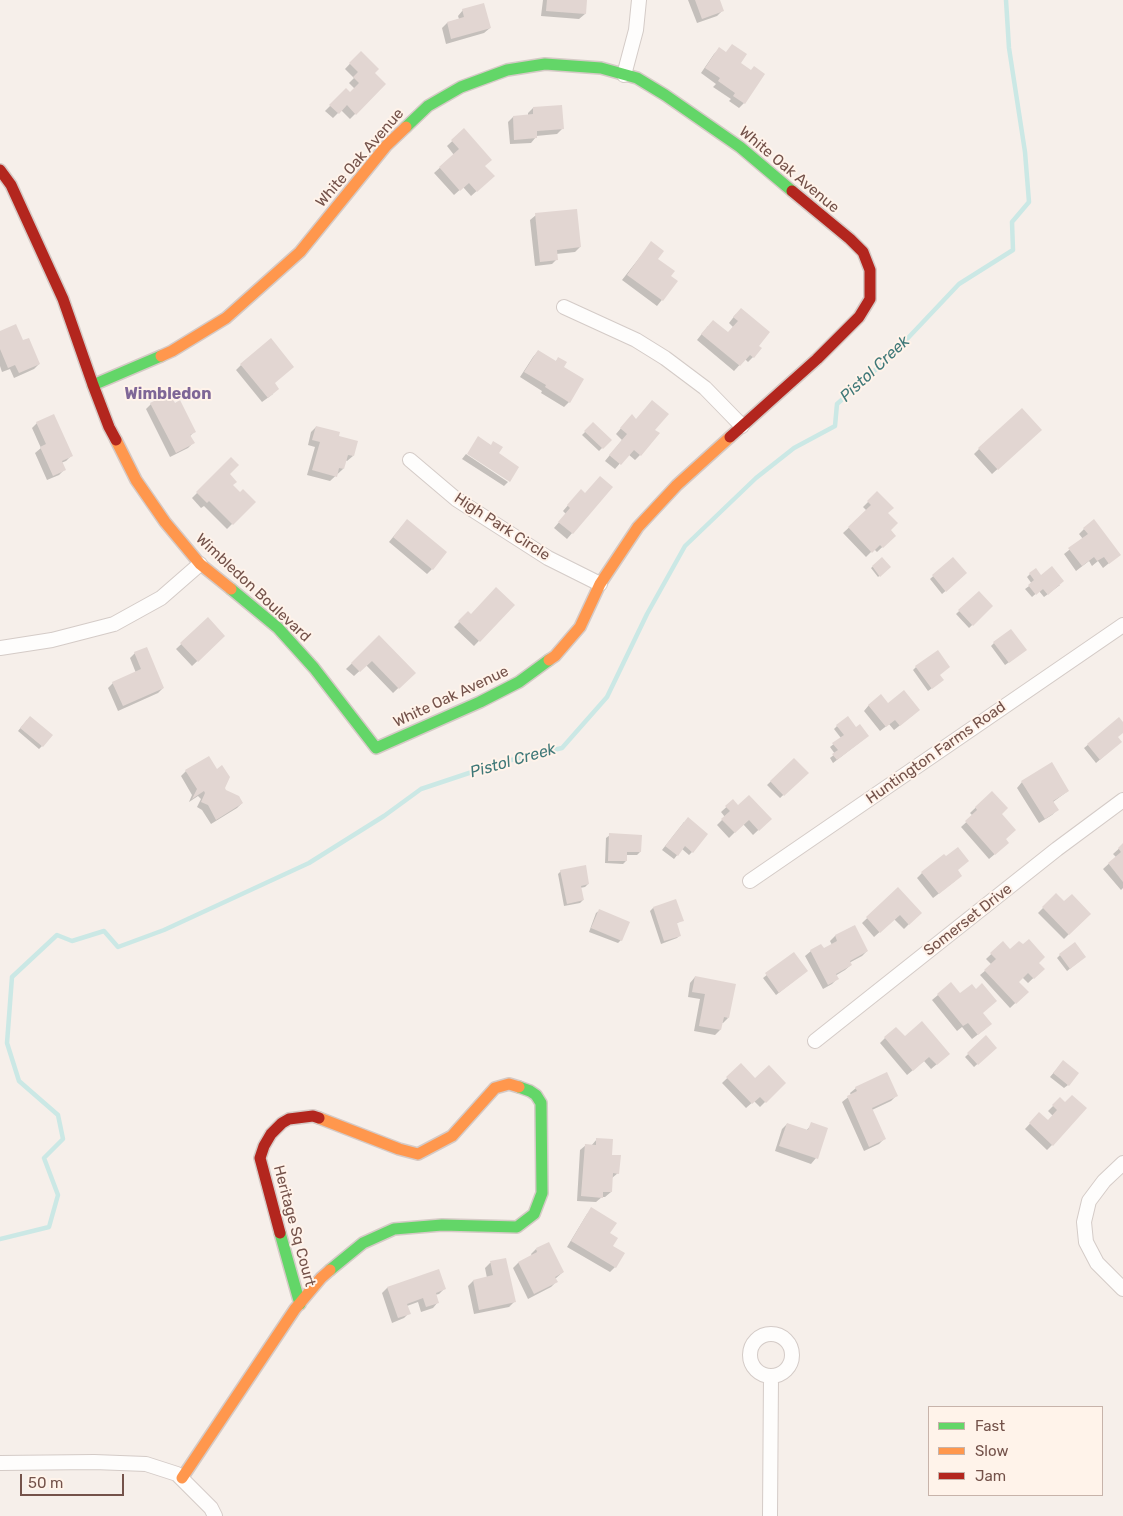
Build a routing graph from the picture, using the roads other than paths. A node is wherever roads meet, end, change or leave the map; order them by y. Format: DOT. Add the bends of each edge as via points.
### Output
graph roads {
  1 [pos="639,0"];
  2 [pos="624,75"];
  3 [pos="0,170"];
  4 [pos="564,308"];
  5 [pos="93,385"];
  6 [pos="742,426"];
  7 [pos="410,460"];
  8 [pos="200,564"];
  9 [pos="600,584"];
  10 [pos="1123,625"];
  11 [pos="0,648"];
  12 [pos="376,748"];
  13 [pos="1123,800"];
  14 [pos="750,881"];
  15 [pos="814,1041"];
  16 [pos="1123,1163"];
  17 [pos="1123,1289"];
  18 [pos="300,1304"];
  19 [pos="771,1376"];
  20 [pos="0,1463"];
  21 [pos="182,1478"];
  22 [pos="215,1516"];
  23 [pos="770,1516"];
  1 -- 2 [label="street" via="636,30"];
  2 -- 5 [label="street, White Oak Avenue" via="601,68 545,64 507,70 461,87 428,106 386,146 300,252 226,318 172,351"];
  2 -- 6 [label="street, White Oak Avenue" via="637,78 665,95 740,146 863,252 870,270 870,299 859,317"];
  3 -- 5 [label="street, Wimbledon Boulevard" via="11,185 63,299"];
  4 -- 6 [label="street" via="636,340 666,358 705,388"];
  5 -- 8 [label="street, Wimbledon Boulevard" via="136,480"];
  6 -- 9 [label="street, White Oak Avenue" via="677,485 638,527"];
  7 -- 9 [label="street, High Park Circle" via="456,499 548,558"];
  8 -- 11 [label="street" via="161,598 114,624 52,640"];
  8 -- 12 [label="street, Wimbledon Boulevard" via="278,628 314,668"];
  9 -- 12 [label="street, White Oak Avenue" via="580,626 555,656 519,682"];
  10 -- 14 [label="street, Huntington Farms Road"];
  13 -- 15 [label="street, Somerset Drive"];
  16 -- 17 [label="street" via="1089,1201 1084,1222 1086,1242 1097,1263"];
  18 -- 18 [label="street, Heritage Sq Court" via="321,1278 363,1243 394,1229 442,1226 517,1228 534,1214 542,1193 542,1103 530,1091 509,1084 495,1088 452,1136 418,1154 313,1116 282,1123 271,1134 260,1158"];
  18 -- 21 [label="street, Heritage Sq Court"];
  19 -- 23 [label="street"];
  20 -- 21 [label="street" via="146,1464"];
  21 -- 22 [label="street"];
}
